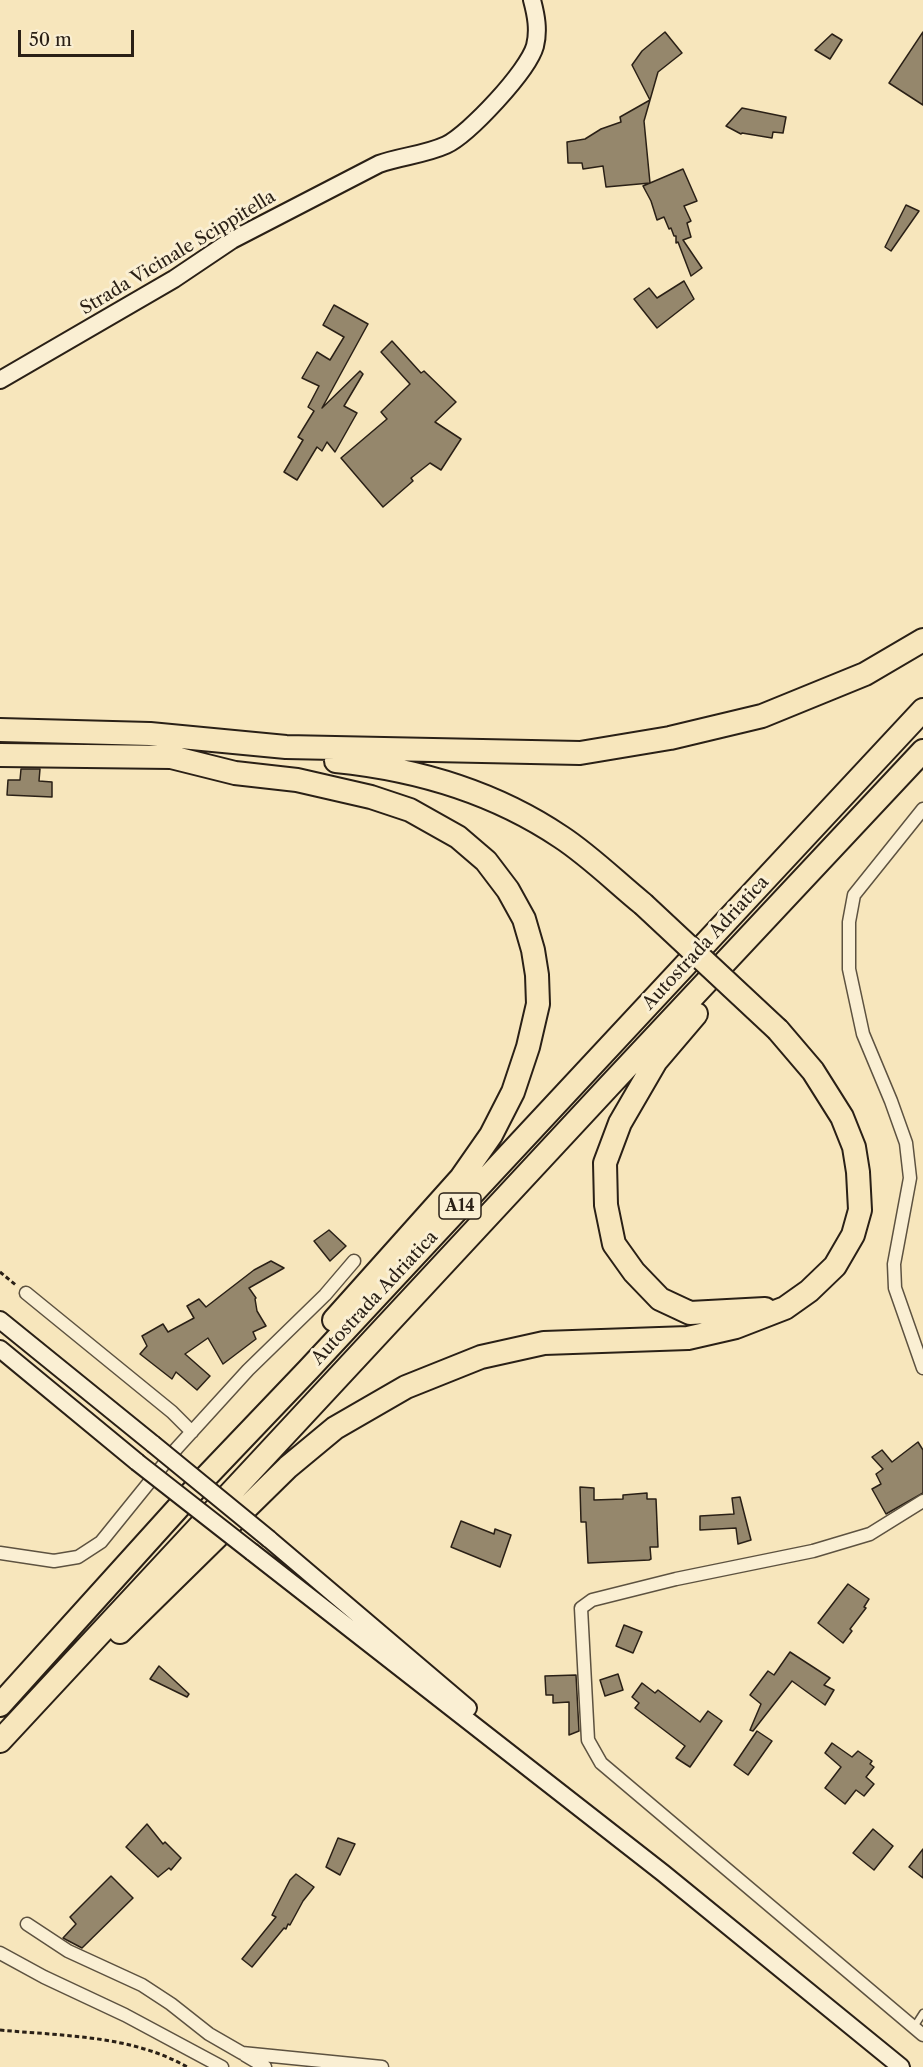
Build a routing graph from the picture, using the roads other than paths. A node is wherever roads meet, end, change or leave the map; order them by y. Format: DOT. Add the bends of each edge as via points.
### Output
graph roads {
  1 [pos="532,0"];
  2 [pos="0,380"];
  3 [pos="923,640"];
  4 [pos="923,710"];
  5 [pos="0,730"];
  6 [pos="150,734"];
  7 [pos="923,751"];
  8 [pos="0,755"];
  9 [pos="284,756"];
  10 [pos="171,757"];
  11 [pos="879,798"];
  12 [pos="923,809"];
  13 [pos="354,1262"];
  14 [pos="26,1293"];
  15 [pos="785,1308"];
  16 [pos="0,1320"];
  17 [pos="0,1349"];
  18 [pos="923,1368"];
  19 [pos="192,1432"];
  20 [pos="204,1479"];
  21 [pos="923,1501"];
  22 [pos="0,1553"];
  23 [pos="0,1705"];
  24 [pos="0,1741"];
  25 [pos="663,1873"];
  26 [pos="27,1924"];
  27 [pos="0,1953"];
  28 [pos="923,2013"];
  29 [pos="918,2031"];
  30 [pos="242,2053"];
  31 [pos="329,2064"];
  32 [pos="222,2067"];
  33 [pos="265,2067"];
  34 [pos="382,2067"];
  35 [pos="901,2067"];
  1 -- 2 [label="main road, Strada Vicinale Scippitella" via="537,35 528,63 461,135 423,154 379,164 260,225"];
  3 -- 6 [label="highway" via="866,674 762,716 670,738 580,753 286,747"];
  4 -- 20 [label="highway, Autostrada Adriatica / A14"];
  5 -- 6 [label="highway"];
  6 -- 9 [label="highway"];
  7 -- 11 [label="highway, Autostrada Adriatica / A14"];
  8 -- 10 [label="highway"];
  9 -- 10 [label="highway"];
  9 -- 15 [label="highway, bridge" via="411,772 511,808 562,838 643,904 778,1030 813,1071 842,1117 854,1147 860,1210 853,1235 835,1266"];
  10 -- 20 [label="highway" via="371,797 410,810 458,837 486,861 508,890 524,919 537,975 538,1004 528,1047 513,1092 491,1135 461,1178 308,1348"];
  11 -- 15 [label="highway" via="656,1061 620,1123 605,1163 606,1205 614,1244 660,1299 690,1313"];
  11 -- 24 [label="highway, Autostrada Adriatica / A14"];
  12 -- 18 [label="street" via="854,895 849,922 849,969 863,1034 906,1143 910,1178 894,1264 895,1288"];
  13 -- 19 [label="street"];
  14 -- 19 [label="street"];
  15 -- 24 [label="highway" via="736,1327 688,1338 544,1344 481,1357 406,1387 335,1428 288,1467 77,1674"];
  16 -- 25 [label="main road, bridge" via="269,1539"];
  17 -- 25 [label="main road, bridge" via="137,1462"];
  19 -- 22 [label="street" via="108,1534 89,1551 54,1561"];
  20 -- 23 [label="highway, Autostrada Adriatica / A14"];
  21 -- 29 [label="street" via="870,1534 813,1551 592,1600 581,1608 588,1740 601,1763"];
  25 -- 35 [label="main road"];
  26 -- 30 [label="street" via="68,1951 142,1984 209,2034"];
  27 -- 32 [label="street"];
  28 -- 29 [label="lane"];
  30 -- 31 [label="street"];
  30 -- 33 [label="street"];
  31 -- 34 [label="street"];
}
